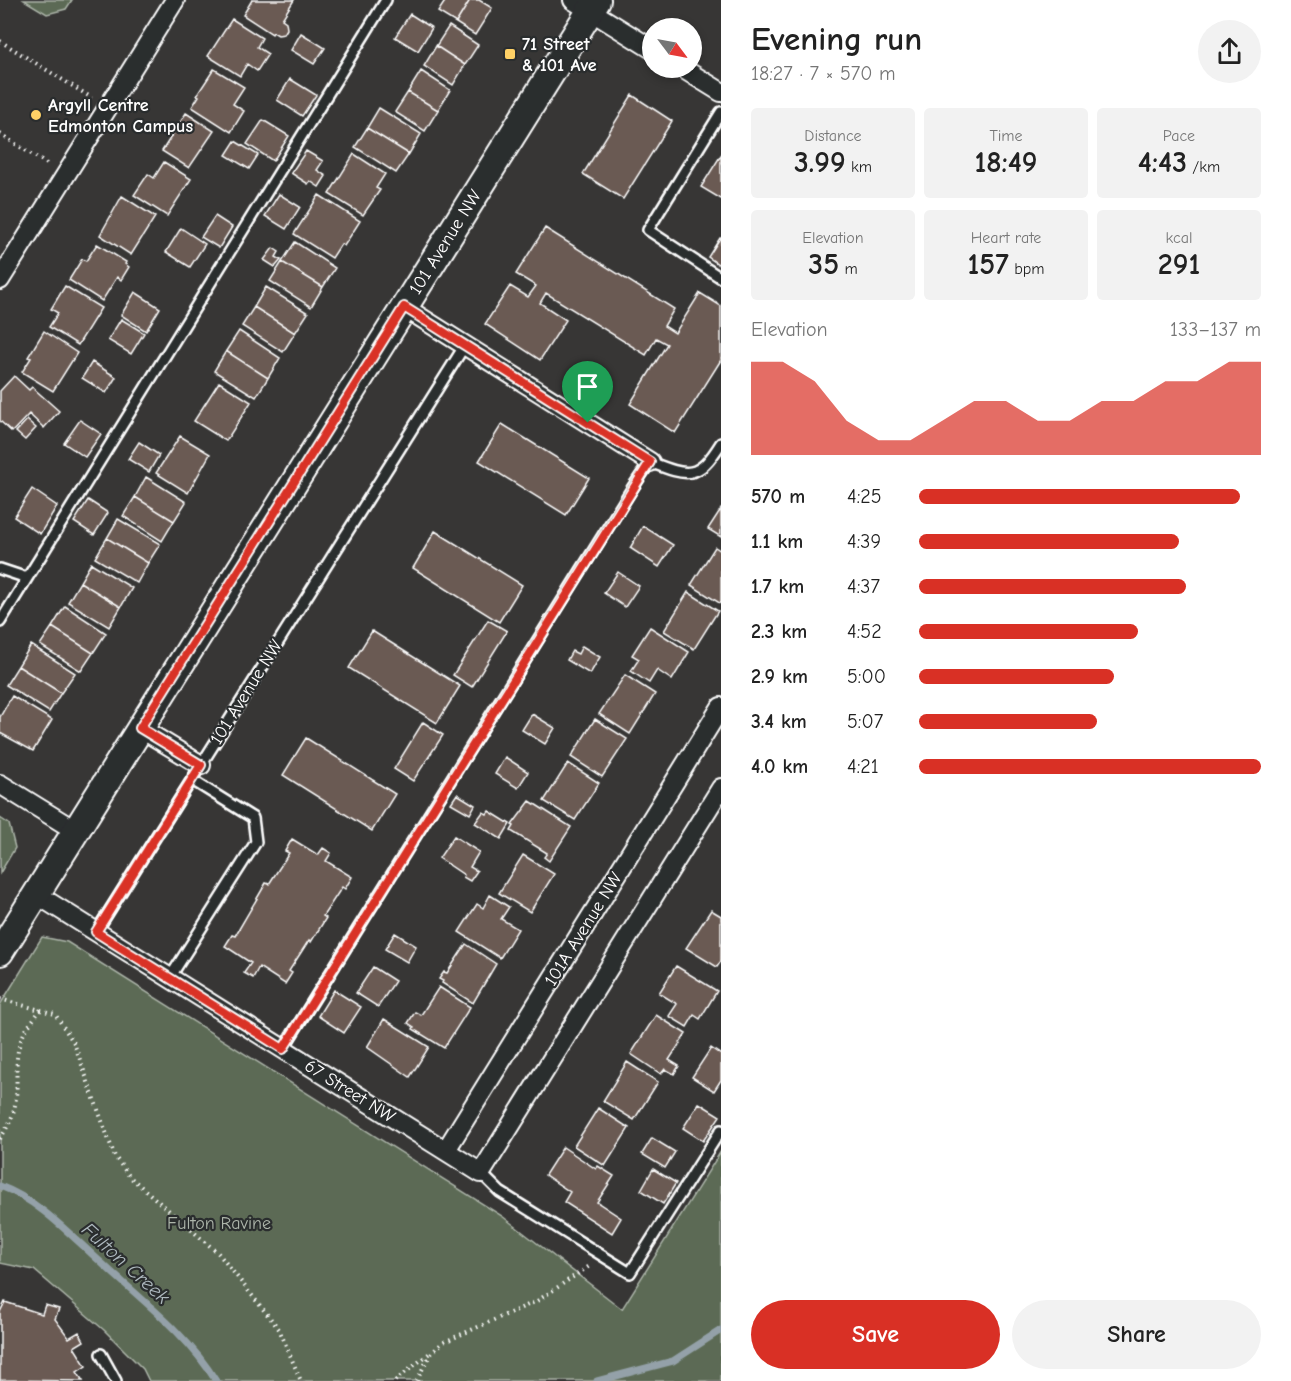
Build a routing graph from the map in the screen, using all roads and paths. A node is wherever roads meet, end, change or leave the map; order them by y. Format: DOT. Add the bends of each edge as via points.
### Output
graph roads {
  1 [pos="175,0"];
  2 [pos="386,0"];
  3 [pos="587,4"];
  4 [pos="0,40"];
  5 [pos="642,42"];
  6 [pos="698,78"];
  7 [pos="721,92"];
  8 [pos="108,108"];
  9 [pos="721,112"];
  10 [pos="0,134"];
  11 [pos="50,166"];
  12 [pos="721,278"];
  13 [pos="0,280"];
  14 [pos="404,307"];
  15 [pos="465,345"];
  16 [pos="721,443"];
  17 [pos="650,462"];
  18 [pos="0,569"];
  19 [pos="27,578"];
  20 [pos="0,622"];
  21 [pos="721,707"];
  22 [pos="140,728"];
  23 [pos="196,772"];
  24 [pos="0,784"];
  25 [pos="721,788"];
  26 [pos="76,831"];
  27 [pos="36,894"];
  28 [pos="96,932"];
  29 [pos="0,952"];
  30 [pos="169,979"];
  31 [pos="0,999"];
  32 [pos="41,1009"];
  33 [pos="283,1049"];
  34 [pos="721,1130"];
  35 [pos="0,1139"];
  36 [pos="446,1150"];
  37 [pos="481,1173"];
  38 [pos="605,1257"];
  39 [pos="434,1349"];
  40 [pos="102,1354"];
  41 [pos="116,1381"];
  42 [pos="301,1381"];
  43 [pos="395,1381"];
  44 [pos="417,1381"];
  1 -- 8 [label="street"];
  2 -- 19 [label="lane"];
  3 -- 5 [label="street"];
  3 -- 14 [label="main road, 101 Avenue NW"];
  4 -- 8 [label="path"];
  6 -- 7 [label="street"];
  8 -- 13 [label="street"];
  9 -- 12 [label="lane" via="648,230"];
  10 -- 11 [label="path"];
  14 -- 15 [label="street"];
  14 -- 22 [label="main road, 101 Avenue NW"];
  15 -- 17 [label="street"];
  15 -- 23 [label="lane, 101 Avenue NW"];
  16 -- 17 [label="lane" via="712,458 696,471 678,473"];
  17 -- 33 [label="lane"];
  18 -- 19 [label="lane"];
  19 -- 20 [label="lane"];
  21 -- 36 [label="street, 101A Avenue NW"];
  22 -- 23 [label="street, 101 Avenue NW"];
  22 -- 26 [label="main road, 101 Avenue NW"];
  23 -- 28 [label="lane, 101 Avenue NW"];
  23 -- 30 [label="lane" via="253,818 256,842"];
  24 -- 26 [label="street"];
  25 -- 37 [label="street"];
  26 -- 27 [label="main road, 101 Avenue NW"];
  27 -- 28 [label="street, 67 Street NW"];
  27 -- 29 [label="main road, 101 Avenue NW"];
  28 -- 30 [label="street, 67 Street NW"];
  30 -- 33 [label="street, 67 Street NW"];
  31 -- 32 [label="path"];
  32 -- 35 [label="path" via="20,1042 16,1103"];
  32 -- 42 [label="path" via="55,1014 74,1043 115,1157 138,1183 218,1253 279,1329"];
  33 -- 36 [label="street, 67 Street NW"];
  34 -- 38 [label="lane" via="630,1273"];
  36 -- 37 [label="street, 67 Street NW"];
  37 -- 38 [label="lane" via="500,1192"];
  38 -- 39 [label="path" via="537,1301"];
  39 -- 43 [label="path"];
  39 -- 44 [label="path"];
  40 -- 41 [label="lane"];
}
